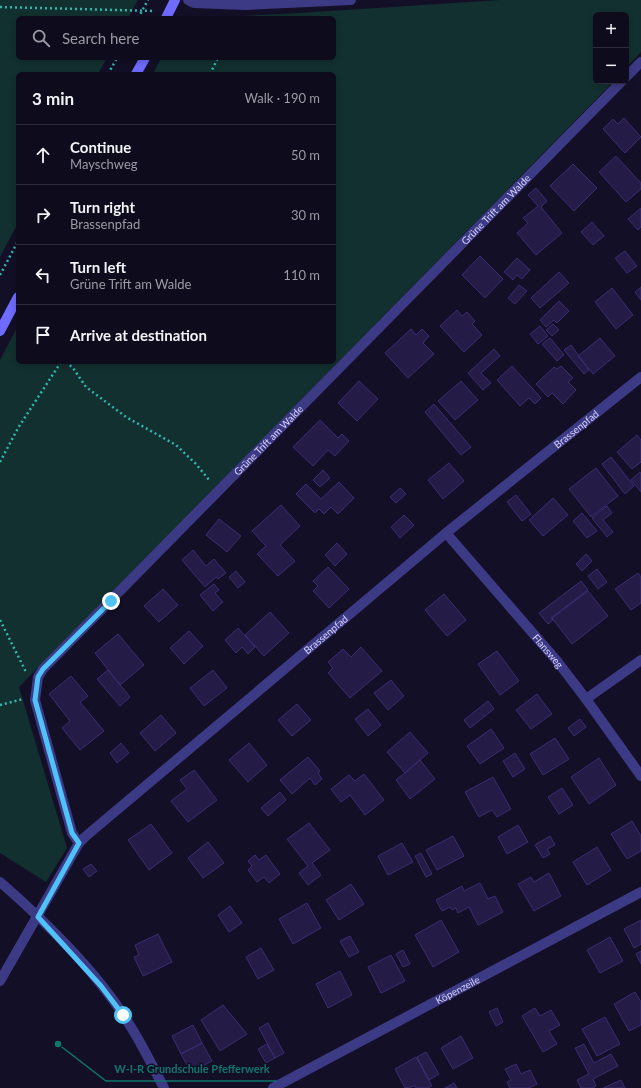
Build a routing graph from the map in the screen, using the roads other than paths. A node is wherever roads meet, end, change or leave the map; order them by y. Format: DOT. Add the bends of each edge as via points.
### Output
graph roads {
  1 [pos="175,0"];
  2 [pos="188,0"];
  3 [pos="351,0"];
  4 [pos="168,15"];
  5 [pos="144,60"];
  6 [pos="641,62"];
  7 [pos="137,72"];
  8 [pos="629,74"];
  9 [pos="619,84"];
  10 [pos="16,301"];
  11 [pos="0,331"];
  12 [pos="641,377"];
  13 [pos="446,533"];
  14 [pos="641,660"];
  15 [pos="586,699"];
  16 [pos="641,776"];
  17 [pos="79,843"];
  18 [pos="0,882"];
  19 [pos="641,892"];
  20 [pos="38,917"];
  21 [pos="0,981"];
  22 [pos="164,1088"];
  23 [pos="273,1088"];
  1 -- 4 [label="main road"];
  2 -- 3 [label="street" via="194,3 246,5"];
  5 -- 7 [label="main road"];
  6 -- 8 [label="street"];
  9 -- 17 [label="street, Grüne Trift am Walde" via="43,669 38,677 34,696 72,833"];
  10 -- 11 [label="main road"];
  12 -- 13 [label="street, Brassenpfad"];
  13 -- 15 [label="street, Flansweg"];
  13 -- 17 [label="street, Brassenpfad"];
  14 -- 15 [label="street"];
  15 -- 16 [label="street, Flansweg"];
  17 -- 20 [label="street, Brassenpfad"];
  18 -- 20 [label="street"];
  19 -- 23 [label="street, Köpenzeile"];
  20 -- 21 [label="street, Brassenpfad"];
  20 -- 22 [label="street" via="96,980 123,1015"];
}
